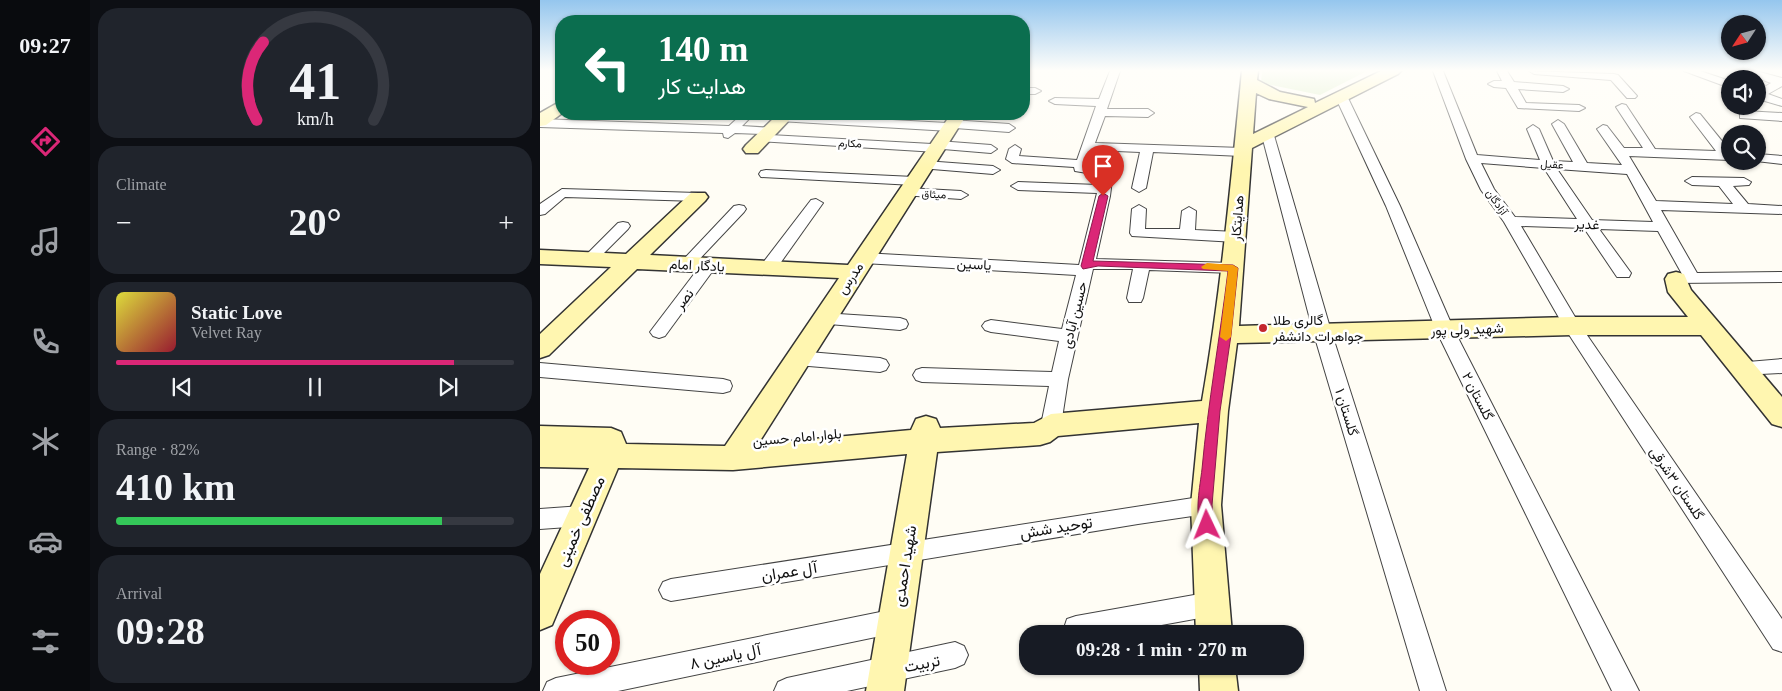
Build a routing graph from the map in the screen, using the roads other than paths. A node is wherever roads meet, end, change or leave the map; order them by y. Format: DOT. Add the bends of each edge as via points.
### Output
graph roads {
  1 [pos="1103,103"];
  2 [pos="1104,103"];
  3 [pos="1250,103"];
  4 [pos="1306,103"];
  5 [pos="1325,103"];
  6 [pos="1344,103"];
  7 [pos="1450,103"];
  8 [pos="1520,103"];
  9 [pos="1622,107"];
  10 [pos="1579,108"];
  11 [pos="555,111"];
  12 [pos="1148,114"];
  13 [pos="1744,115"];
  14 [pos="1696,116"];
  15 [pos="1782,117"];
  16 [pos="616,120"];
  17 [pos="671,120"];
  18 [pos="743,120"];
  19 [pos="781,120"];
  20 [pos="920,120"];
  21 [pos="954,121"];
  22 [pos="540,122"];
  23 [pos="1558,124"];
  24 [pos="662,127"];
  25 [pos="1009,128"];
  26 [pos="605,129"];
  27 [pos="1533,129"];
  28 [pos="732,130"];
  29 [pos="1603,130"];
  30 [pos="1250,137"];
  31 [pos="722,139"];
  32 [pos="761,140"];
  33 [pos="1088,146"];
  34 [pos="1721,146"];
  35 [pos="1147,148"];
  36 [pos="990,149"];
  37 [pos="1015,149"];
  38 [pos="1620,152"];
  39 [pos="1652,153"];
  40 [pos="1721,156"];
  41 [pos="1472,159"];
  42 [pos="1766,159"];
  43 [pos="1782,160"];
  44 [pos="1548,164"];
  45 [pos="924,166"];
  46 [pos="1081,166"];
  47 [pos="1582,166"];
  48 [pos="993,170"];
  49 [pos="1631,170"];
  50 [pos="766,174"];
  51 [pos="1692,181"];
  52 [pos="1723,182"];
  53 [pos="1744,182"];
  54 [pos="1018,186"];
  55 [pos="1104,188"];
  56 [pos="1139,188"];
  57 [pos="540,193"];
  58 [pos="562,193"];
  59 [pos="961,195"];
  60 [pos="698,197"];
  61 [pos="816,203"];
  62 [pos="1650,205"];
  63 [pos="739,209"];
  64 [pos="1139,209"];
  65 [pos="1744,209"];
  66 [pos="1782,210"];
  67 [pos="540,211"];
  68 [pos="1189,211"];
  69 [pos="1511,221"];
  70 [pos="1589,224"];
  71 [pos="623,226"];
  72 [pos="1663,227"];
  73 [pos="1187,234"];
  74 [pos="1236,237"];
  75 [pos="540,257"];
  76 [pos="588,260"];
  77 [pos="631,262"];
  78 [pos="1142,264"];
  79 [pos="698,265"];
  80 [pos="858,265"];
  81 [pos="768,268"];
  82 [pos="1086,268"];
  83 [pos="1233,268"];
  84 [pos="1624,273"];
  85 [pos="1781,278"];
  86 [pos="1684,279"];
  87 [pos="1135,298"];
  88 [pos="823,319"];
  89 [pos="900,324"];
  90 [pos="991,326"];
  91 [pos="1572,326"];
  92 [pos="1707,326"];
  93 [pos="1446,330"];
  94 [pos="1322,331"];
  95 [pos="659,332"];
  96 [pos="548,333"];
  97 [pos="1226,335"];
  98 [pos="1070,336"];
  99 [pos="540,350"];
  100 [pos="797,358"];
  101 [pos="880,365"];
  102 [pos="1782,366"];
  103 [pos="1742,368"];
  104 [pos="540,370"];
  105 [pos="922,375"];
  106 [pos="1059,379"];
  107 [pos="723,386"];
  108 [pos="1214,411"];
  109 [pos="1782,416"];
  110 [pos="1051,425"];
  111 [pos="924,433"];
  112 [pos="540,437"];
  113 [pos="610,448"];
  114 [pos="737,450"];
  115 [pos="540,455"];
  116 [pos="1206,505"];
  117 [pos="582,516"];
  118 [pos="540,519"];
  119 [pos="906,552"];
  120 [pos="671,590"];
  121 [pos="543,599"];
  122 [pos="1211,604"];
  123 [pos="895,621"];
  124 [pos="1093,625"];
  125 [pos="1213,625"];
  126 [pos="1782,640"];
  127 [pos="956,655"];
  128 [pos="1218,675"];
  129 [pos="886,680"];
  130 [pos="556,691"];
  131 [pos="787,691"];
  132 [pos="1219,691"];
  133 [pos="1433,691"];
  134 [pos="1626,691"];
  1 -- 33 [label="street"];
  2 -- 12 [label="street"];
  3 -- 30 [label="main road, هدایتکار"];
  4 -- 30 [label="main road"];
  5 -- 30 [label="main road"];
  6 -- 93 [label="street, گلستان ۲"];
  7 -- 41 [label="street, آزادگان"];
  8 -- 10 [label="street" via="1522,106"];
  9 -- 39 [label="street"];
  11 -- 22 [label="main road"];
  13 -- 15 [label="street"];
  14 -- 34 [label="street"];
  16 -- 26 [label="street"];
  17 -- 24 [label="street"];
  18 -- 28 [label="street"];
  19 -- 32 [label="main road"];
  20 -- 21 [label="street"];
  21 -- 25 [label="street"];
  21 -- 45 [label="main road, مدرس"];
  22 -- 26 [label="street, مکارم"];
  23 -- 47 [label="street"];
  24 -- 26 [label="street, مکارم"];
  24 -- 28 [label="street, مکارم"];
  27 -- 44 [label="street"];
  28 -- 31 [label="street"];
  28 -- 32 [label="street, مکارم"];
  29 -- 38 [label="street"];
  30 -- 35 [label="street"];
  30 -- 74 [label="main road, هدایتکار"];
  30 -- 94 [label="street, گلستان ۱" via="1309,278"];
  32 -- 45 [label="street, مکارم"];
  33 -- 35 [label="street"];
  33 -- 46 [label="street"];
  35 -- 56 [label="street"];
  36 -- 45 [label="street"];
  37 -- 46 [label="street" via="1012,159"];
  38 -- 39 [label="street"];
  38 -- 49 [label="street"];
  39 -- 40 [label="street"];
  41 -- 44 [label="street, عقیل"];
  41 -- 69 [label="street, آزادگان" via="1488,190"];
  42 -- 43 [label="street"];
  44 -- 47 [label="street, عقیل"];
  44 -- 70 [label="street"];
  45 -- 48 [label="street"];
  45 -- 50 [label="street"];
  45 -- 59 [label="street, میثاق"];
  45 -- 80 [label="main road, مدرس"];
  46 -- 55 [label="street" via="1106,172"];
  47 -- 49 [label="street, عقیل"];
  49 -- 62 [label="street"];
  51 -- 52 [label="street"];
  52 -- 53 [label="street"];
  52 -- 65 [label="street"];
  54 -- 55 [label="street"];
  55 -- 82 [label="street, حسین آبادی"];
  57 -- 58 [label="street"];
  58 -- 60 [label="street"];
  58 -- 67 [label="street"];
  60 -- 77 [label="main road"];
  61 -- 81 [label="street"];
  62 -- 65 [label="street"];
  62 -- 72 [label="street"];
  63 -- 79 [label="street, نصر"];
  64 -- 73 [label="street" via="1138,233"];
  65 -- 66 [label="street"];
  68 -- 73 [label="street"];
  69 -- 70 [label="street, غدیر"];
  69 -- 91 [label="street, آزادگان"];
  70 -- 72 [label="street, غدیر"];
  70 -- 84 [label="street"];
  71 -- 76 [label="street"];
  72 -- 86 [label="street"];
  73 -- 74 [label="street"];
  74 -- 83 [label="main road, هدایتکار"];
  75 -- 76 [label="main road, یادگار امام"];
  76 -- 77 [label="main road, یادگار امام"];
  77 -- 79 [label="main road, یادگار امام"];
  77 -- 96 [label="main road"];
  78 -- 82 [label="street, یاسین" via="1098,263"];
  78 -- 83 [label="street, یاسین"];
  78 -- 87 [label="street"];
  79 -- 81 [label="main road, یادگار امام"];
  79 -- 95 [label="street, نصر"];
  80 -- 81 [label="main road, یادگار امام"];
  80 -- 82 [label="street, یاسین"];
  80 -- 88 [label="main road, مدرس"];
  82 -- 98 [label="street, حسین آبادی"];
  83 -- 97 [label="main road, هدایتکار"];
  85 -- 86 [label="street"];
  86 -- 92 [label="main road" via="1680,292"];
  88 -- 89 [label="street"];
  88 -- 100 [label="main road, مدرس"];
  90 -- 98 [label="street"];
  91 -- 92 [label="main road, شهید ولی پور"];
  91 -- 93 [label="main road, شهید ولی پور"];
  91 -- 126 [label="street, گلستان ۳شرقی"];
  92 -- 103 [label="main road"];
  93 -- 94 [label="main road, شهید ولی پور"];
  93 -- 134 [label="street, گلستان ۲"];
  94 -- 97 [label="main road, شهید ولی پور"];
  94 -- 133 [label="street, گلستان ۱"];
  96 -- 99 [label="main road"];
  97 -- 108 [label="main road, هدایتکار"];
  98 -- 106 [label="street, حسین آبادی"];
  100 -- 101 [label="street"];
  100 -- 114 [label="main road, مدرس"];
  102 -- 103 [label="street"];
  103 -- 109 [label="main road"];
  104 -- 107 [label="street"];
  105 -- 106 [label="street"];
  106 -- 110 [label="street, حسین آبادی"];
  108 -- 110 [label="main road, بلوار امام حسین"];
  108 -- 116 [label="main road, هدایتکار"];
  110 -- 111 [label="main road, بلوار امام حسین" via="1040,434"];
  111 -- 114 [label="main road, بلوار امام حسین"];
  111 -- 119 [label="main road, شهید احمدی"];
  112 -- 113 [label="main road, بلوار امام حسین"];
  113 -- 114 [label="main road, بلوار امام حسین"];
  113 -- 115 [label="main road, بلوار امام حسین"];
  113 -- 117 [label="main road, مصطفی خمینی"];
  116 -- 119 [label="street, توحید شش"];
  116 -- 122 [label="main road, هدایتکار"];
  117 -- 118 [label="street"];
  117 -- 121 [label="main road, مصطفی خمینی"];
  119 -- 120 [label="street, آل عمران"];
  119 -- 123 [label="main road, شهید احمدی"];
  122 -- 124 [label="street"];
  122 -- 125 [label="main road, هدایتکار"];
  123 -- 129 [label="main road, شهید احمدی"];
  123 -- 130 [label="street, آل یاسین ۸"];
  127 -- 129 [label="street, تربیت"];
  128 -- 132 [label="main road"];
  129 -- 131 [label="street, تربیت"];
}
